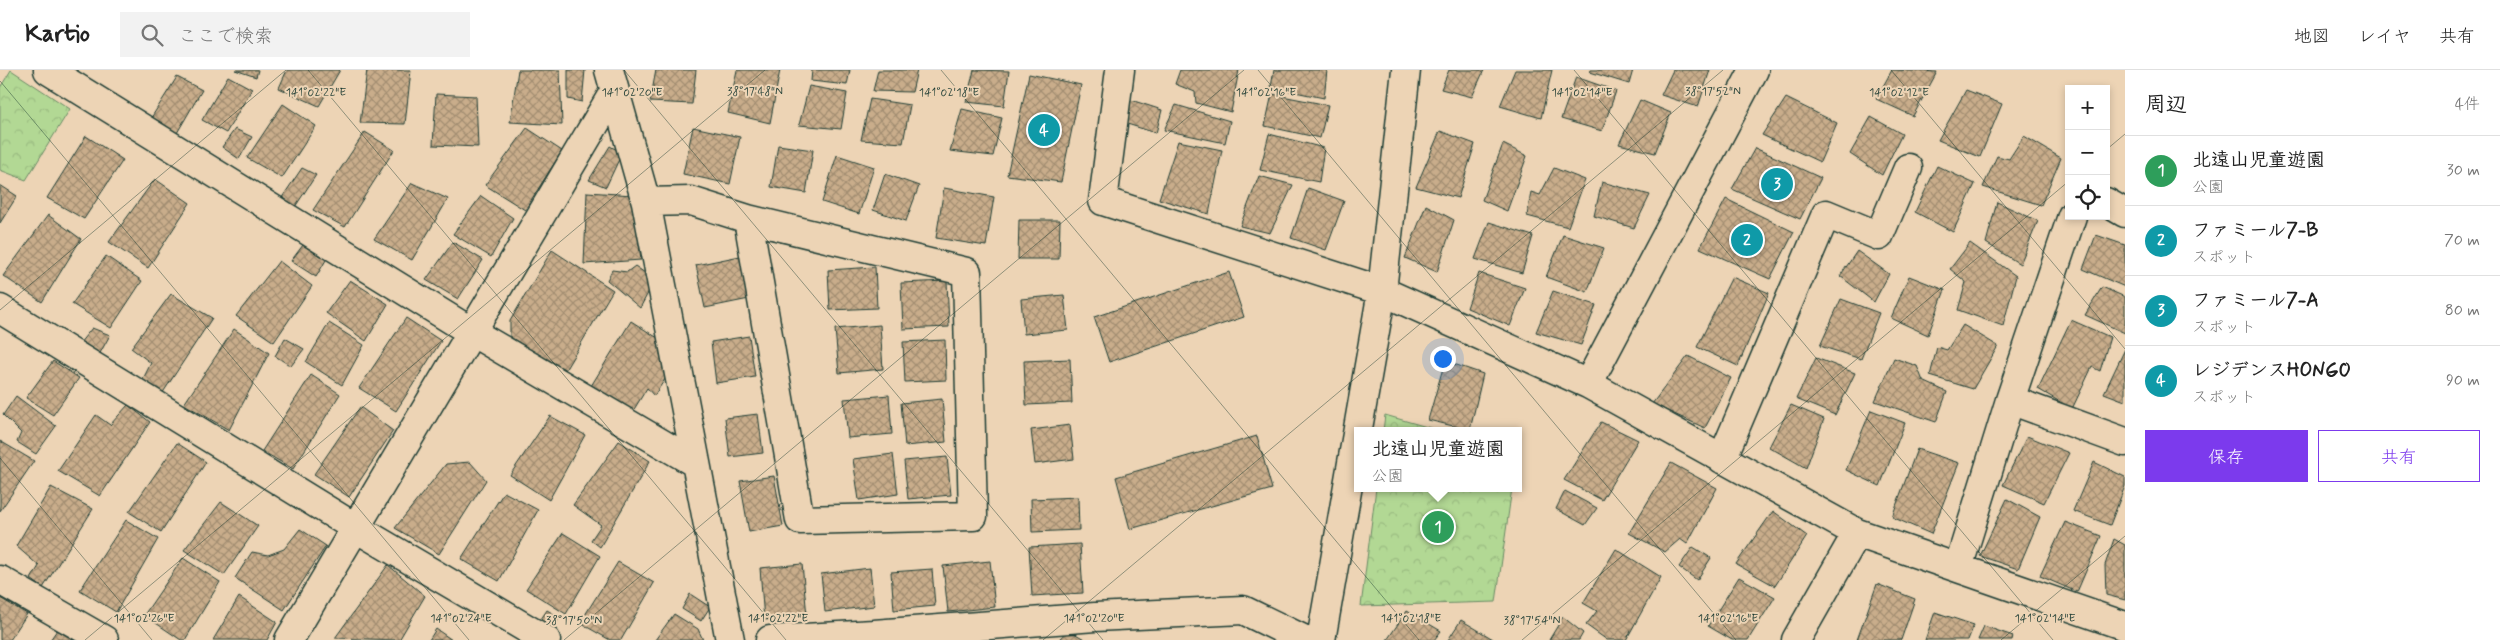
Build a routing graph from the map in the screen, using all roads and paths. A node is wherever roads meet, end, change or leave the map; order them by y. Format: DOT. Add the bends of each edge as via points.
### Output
graph roads {
  1 [pos="48,70"];
  2 [pos="1120,70"];
  3 [pos="1406,70"];
  4 [pos="1754,70"];
  5 [pos="612,81"];
  6 [pos="1908,168"];
  7 [pos="646,202"];
  8 [pos="2110,204"];
  9 [pos="2125,213"];
  10 [pos="748,219"];
  11 [pos="2071,220"];
  12 [pos="1382,291"];
  13 [pos="0,309"];
  14 [pos="470,331"];
  15 [pos="1588,384"];
  16 [pos="2010,400"];
  17 [pos="1358,427"];
  18 [pos="2125,442"];
  19 [pos="1354,451"];
  20 [pos="1722,459"];
  21 [pos="695,463"];
  22 [pos="356,528"];
  23 [pos="1857,533"];
  24 [pos="1958,568"];
  25 [pos="0,580"];
  26 [pos="2125,626"];
  27 [pos="879,637"];
  28 [pos="104,640"];
  29 [pos="289,640"];
  30 [pos="546,640"];
  31 [pos="730,640"];
  32 [pos="770,640"];
  33 [pos="1305,640"];
  34 [pos="1321,640"];
  35 [pos="1796,640"];
  1 -- 14 [label="street"];
  2 -- 12 [label="street" via="1103,201"];
  3 -- 12 [label="street"];
  4 -- 15 [label="street"];
  5 -- 7 [label="street"];
  5 -- 14 [label="street"];
  6 -- 20 [label="street" via="1879,236 1826,214"];
  7 -- 10 [label="street" via="691,202"];
  7 -- 21 [label="street"];
  8 -- 9 [label="street"];
  10 -- 10 [label="street" via="967,272 973,516 800,520"];
  11 -- 16 [label="street"];
  12 -- 15 [label="street"];
  12 -- 17 [label="street"];
  13 -- 22 [label="street"];
  14 -- 21 [label="street"];
  14 -- 22 [label="street"];
  15 -- 20 [label="street"];
  16 -- 18 [label="street"];
  16 -- 24 [label="street"];
  19 -- 34 [label="street"];
  20 -- 23 [label="street"];
  21 -- 31 [label="street"];
  22 -- 29 [label="street"];
  22 -- 30 [label="street"];
  23 -- 24 [label="street"];
  23 -- 35 [label="street"];
  24 -- 26 [label="street"];
  25 -- 28 [label="street"];
  27 -- 32 [label="street"];
  27 -- 33 [label="street" via="1095,616 1244,610"];
}
